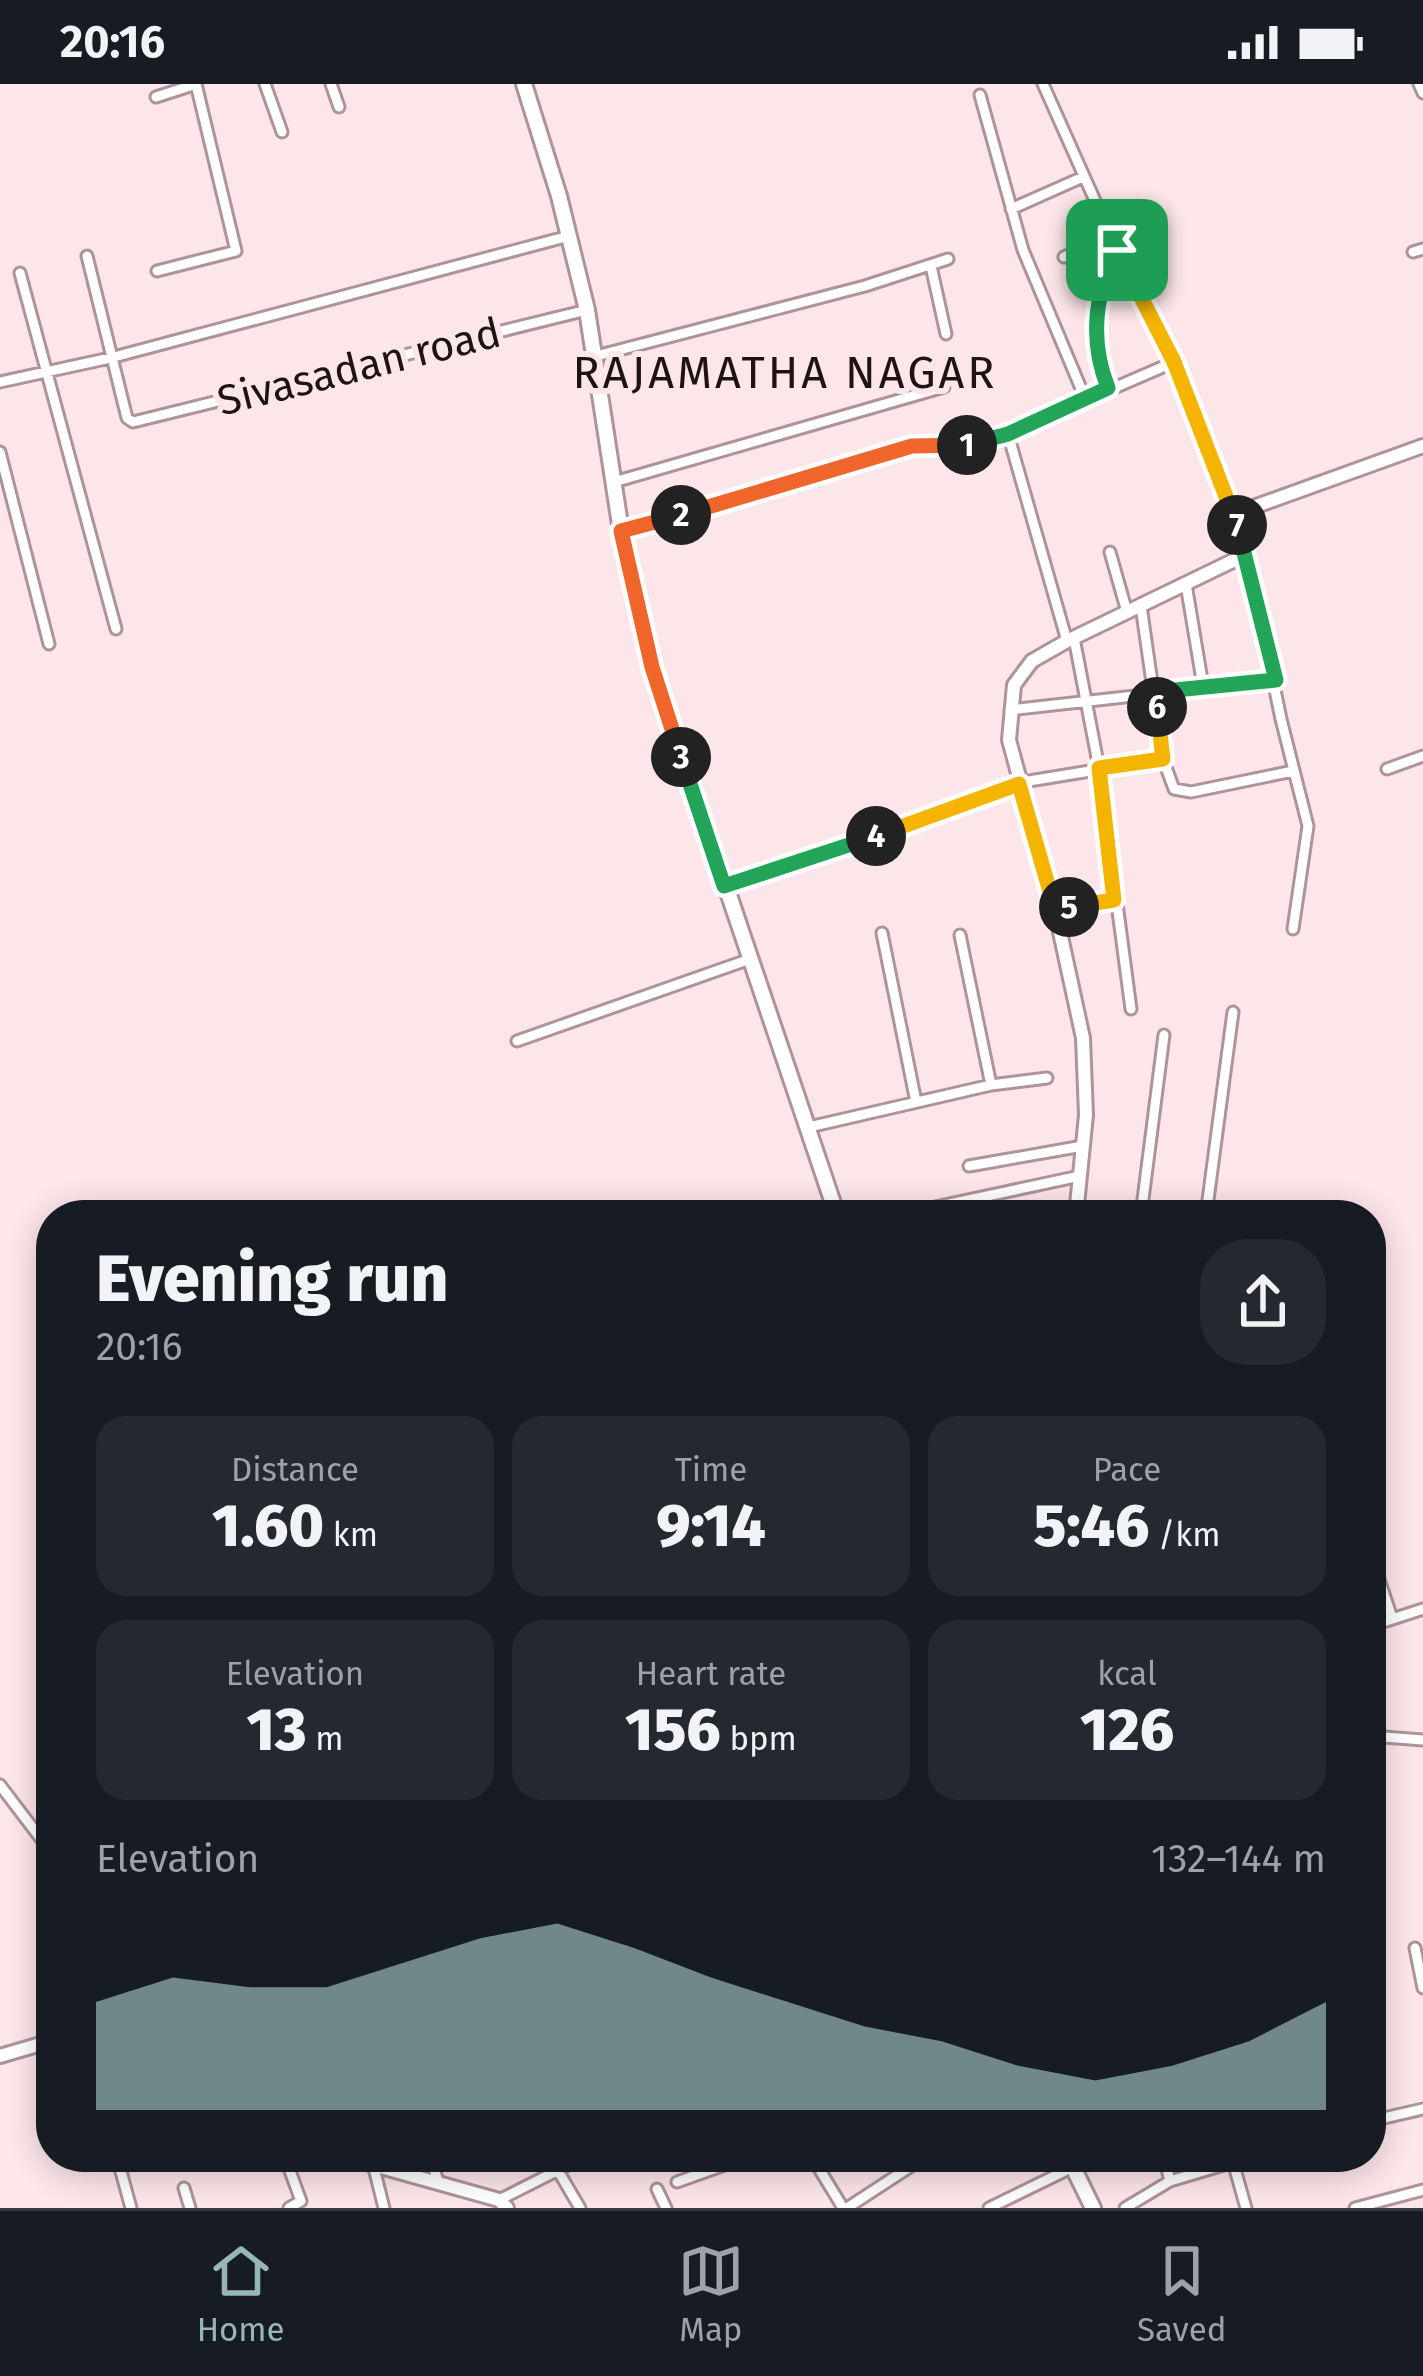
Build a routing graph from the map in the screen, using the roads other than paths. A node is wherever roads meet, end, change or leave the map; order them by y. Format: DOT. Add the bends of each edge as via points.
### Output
graph roads {
  1 [pos="265,84"];
  2 [pos="332,84"];
  3 [pos="524,84"];
  4 [pos="1043,84"];
  5 [pos="1419,84"];
  6 [pos="1423,93"];
  7 [pos="980,94"];
  8 [pos="156,97"];
  9 [pos="339,106"];
  10 [pos="282,132"];
  11 [pos="1083,177"];
  12 [pos="1011,209"];
  13 [pos="569,236"];
  14 [pos="1111,237"];
  15 [pos="1117,250"];
  16 [pos="87,256"];
  17 [pos="1064,257"];
  18 [pos="948,259"];
  19 [pos="931,266"];
  20 [pos="157,271"];
  21 [pos="20,272"];
  22 [pos="587,310"];
  23 [pos="946,334"];
  24 [pos="596,356"];
  25 [pos="110,358"];
  26 [pos="1174,362"];
  27 [pos="47,373"];
  28 [pos="0,382"];
  29 [pos="944,387"];
  30 [pos="1108,388"];
  31 [pos="1085,398"];
  32 [pos="1008,434"];
  33 [pos="1423,446"];
  34 [pos="0,452"];
  35 [pos="614,482"];
  36 [pos="1234,514"];
  37 [pos="621,531"];
  38 [pos="1110,552"];
  39 [pos="1247,554"];
  40 [pos="1186,584"];
  41 [pos="1134,609"];
  42 [pos="116,629"];
  43 [pos="1070,639"];
  44 [pos="49,644"];
  45 [pos="1276,680"];
  46 [pos="1203,686"];
  47 [pos="1155,692"];
  48 [pos="1086,702"];
  49 [pos="1010,710"];
  50 [pos="1423,757"];
  51 [pos="1163,759"];
  52 [pos="1099,768"];
  53 [pos="1387,770"];
  54 [pos="1293,771"];
  55 [pos="1019,784"];
  56 [pos="724,886"];
  57 [pos="1114,900"];
  58 [pos="1055,909"];
  59 [pos="1293,928"];
  60 [pos="882,933"];
  61 [pos="960,935"];
  62 [pos="751,959"];
  63 [pos="1131,1009"];
  64 [pos="1233,1012"];
  65 [pos="1164,1035"];
  66 [pos="517,1041"];
  67 [pos="1047,1078"];
  68 [pos="991,1085"];
  69 [pos="916,1102"];
  70 [pos="809,1127"];
  71 [pos="1083,1146"];
  72 [pos="968,1166"];
  73 [pos="1080,1176"];
  74 [pos="832,1200"];
  75 [pos="969,1200"];
  76 [pos="1078,1200"];
  77 [pos="1143,1200"];
  78 [pos="1208,1200"];
  79 [pos="1386,1600"];
  80 [pos="1423,1610"];
  81 [pos="1392,1618"];
  82 [pos="1386,1620"];
  83 [pos="1386,1737"];
  84 [pos="1423,1740"];
  85 [pos="0,1785"];
  86 [pos="36,1832"];
  87 [pos="1415,1948"];
  88 [pos="1423,1988"];
  89 [pos="36,2045"];
  90 [pos="0,2056"];
  91 [pos="1423,2109"];
  92 [pos="1386,2118"];
  93 [pos="121,2172"];
  94 [pos="291,2172"];
  95 [pos="373,2172"];
  96 [pos="398,2172"];
  97 [pos="435,2172"];
  98 [pos="554,2172"];
  99 [pos="558,2172"];
  100 [pos="705,2172"];
  101 [pos="824,2172"];
  102 [pos="897,2172"];
  103 [pos="1052,2172"];
  104 [pos="1075,2172"];
  105 [pos="1168,2172"];
  106 [pos="1197,2172"];
  107 [pos="1236,2172"];
  108 [pos="1170,2181"];
  109 [pos="677,2182"];
  110 [pos="439,2184"];
  111 [pos="184,2188"];
  112 [pos="657,2189"];
  113 [pos="1421,2191"];
  114 [pos="302,2204"];
  115 [pos="503,2204"];
  116 [pos="1369,2206"];
  117 [pos="851,2207"];
  118 [pos="1423,2207"];
  119 [pos="131,2208"];
  120 [pos="190,2208"];
  121 [pos="289,2208"];
  122 [pos="384,2208"];
  123 [pos="580,2208"];
  124 [pos="666,2208"];
  125 [pos="989,2208"];
  126 [pos="1093,2208"];
  127 [pos="1126,2208"];
  128 [pos="1246,2208"];
  129 [pos="1355,2208"];
  1 -- 10 [label="street"];
  2 -- 9 [label="street"];
  3 -- 13 [label="main road"];
  4 -- 11 [label="street"];
  5 -- 6 [label="street"];
  7 -- 12 [label="street"];
  8 -- 20 [label="street" via="196,84 236,251"];
  11 -- 12 [label="street"];
  11 -- 14 [label="street"];
  12 -- 31 [label="street"];
  13 -- 22 [label="main road"];
  13 -- 25 [label="street"];
  14 -- 15 [label="street"];
  14 -- 17 [label="street"];
  15 -- 26 [label="street"];
  15 -- 30 [label="street" via="1096,311"];
  16 -- 25 [label="street"];
  18 -- 19 [label="street"];
  19 -- 23 [label="street"];
  19 -- 24 [label="street"];
  21 -- 27 [label="street"];
  22 -- 24 [label="main road"];
  22 -- 25 [label="street, Sivasadan road" via="130,421"];
  24 -- 35 [label="main road"];
  25 -- 27 [label="street"];
  26 -- 30 [label="street"];
  26 -- 36 [label="street"];
  27 -- 28 [label="street"];
  27 -- 42 [label="street"];
  29 -- 35 [label="street"];
  30 -- 31 [label="street"];
  31 -- 32 [label="street"];
  32 -- 37 [label="street" via="969,446 912,446"];
  32 -- 43 [label="street"];
  33 -- 36 [label="street"];
  34 -- 44 [label="street"];
  35 -- 37 [label="main road"];
  36 -- 39 [label="street"];
  37 -- 56 [label="main road" via="652,667"];
  38 -- 41 [label="street"];
  39 -- 40 [label="street"];
  39 -- 45 [label="street"];
  40 -- 41 [label="street"];
  40 -- 46 [label="street"];
  41 -- 43 [label="street"];
  41 -- 47 [label="street"];
  43 -- 48 [label="street"];
  43 -- 49 [label="street" via="1020,675"];
  45 -- 46 [label="street"];
  45 -- 54 [label="street"];
  46 -- 47 [label="street"];
  47 -- 48 [label="street"];
  47 -- 51 [label="street"];
  48 -- 49 [label="street"];
  48 -- 52 [label="street"];
  49 -- 55 [label="street"];
  50 -- 53 [label="street"];
  51 -- 52 [label="street"];
  51 -- 54 [label="street" via="1174,789 1191,792"];
  52 -- 55 [label="street"];
  52 -- 57 [label="street"];
  54 -- 59 [label="street" via="1308,826"];
  55 -- 56 [label="street"];
  55 -- 58 [label="street"];
  56 -- 62 [label="main road"];
  57 -- 58 [label="street"];
  57 -- 63 [label="street"];
  58 -- 71 [label="street" via="1083,1038"];
  60 -- 69 [label="street"];
  61 -- 68 [label="street"];
  62 -- 66 [label="street"];
  62 -- 70 [label="main road"];
  64 -- 78 [label="street"];
  65 -- 77 [label="street"];
  67 -- 68 [label="street"];
  68 -- 69 [label="street"];
  69 -- 70 [label="street"];
  70 -- 74 [label="main road"];
  71 -- 72 [label="street"];
  71 -- 73 [label="street"];
  73 -- 75 [label="street"];
  73 -- 76 [label="street"];
  79 -- 81 [label="street"];
  80 -- 81 [label="street"];
  81 -- 82 [label="street"];
  83 -- 84 [label="street"];
  85 -- 86 [label="street"];
  87 -- 88 [label="street"];
  89 -- 90 [label="street"];
  91 -- 92 [label="street"];
  93 -- 119 [label="street"];
  94 -- 114 [label="street"];
  95 -- 122 [label="street"];
  96 -- 110 [label="street"];
  97 -- 110 [label="street"];
  98 -- 115 [label="street"];
  99 -- 123 [label="street"];
  100 -- 109 [label="street"];
  101 -- 117 [label="street"];
  102 -- 117 [label="street"];
  103 -- 125 [label="street"];
  104 -- 126 [label="main road"];
  105 -- 108 [label="street"];
  106 -- 108 [label="street"];
  107 -- 128 [label="street"];
  108 -- 127 [label="street"];
  110 -- 115 [label="street"];
  111 -- 120 [label="street"];
  112 -- 124 [label="street"];
  113 -- 116 [label="street"];
  113 -- 118 [label="street"];
  114 -- 121 [label="street"];
  116 -- 129 [label="street"];
}
